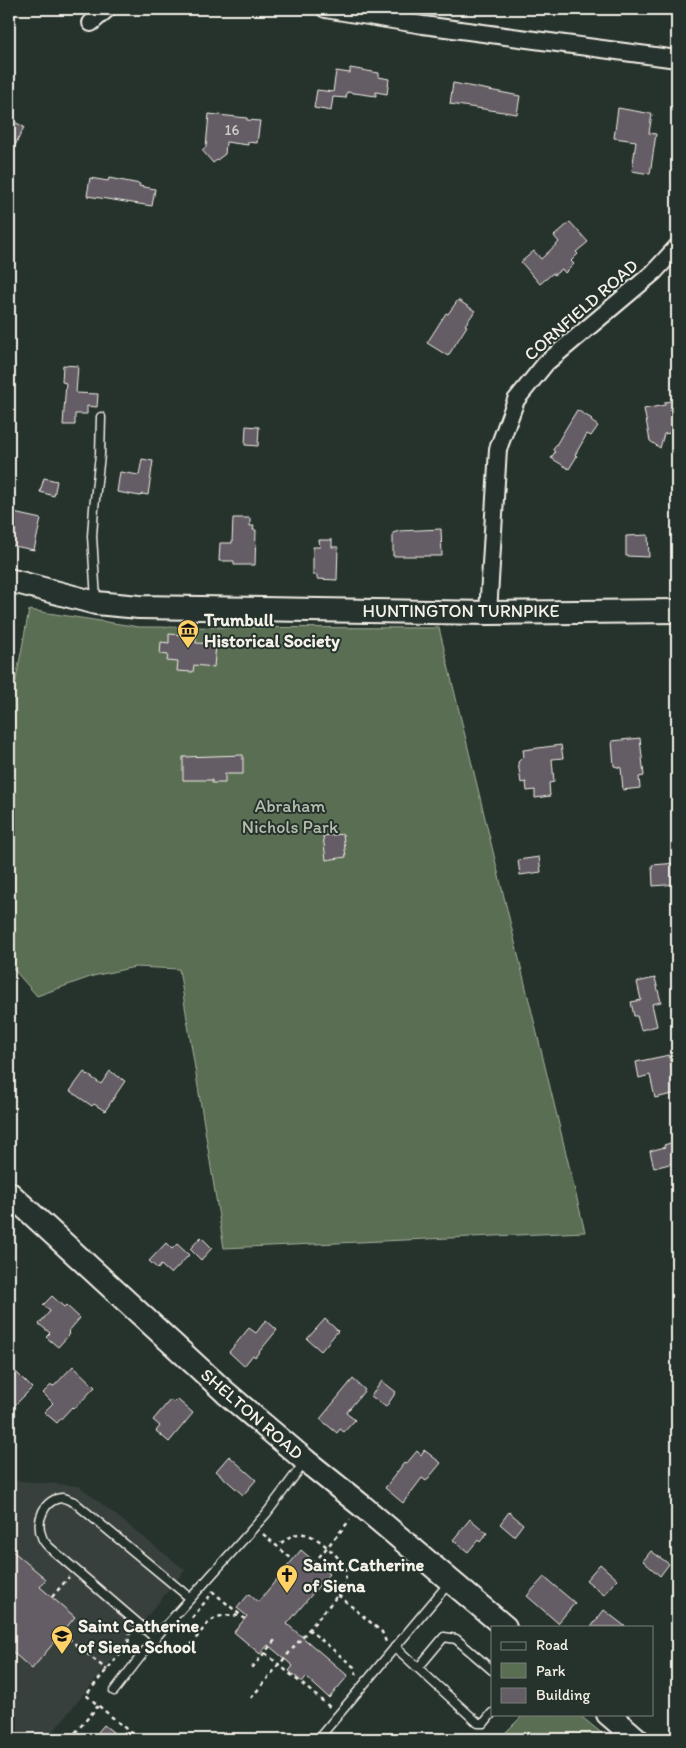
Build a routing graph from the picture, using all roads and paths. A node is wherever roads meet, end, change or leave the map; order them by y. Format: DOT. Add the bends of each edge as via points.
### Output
graph roads {
  1 [pos="107,9"];
  2 [pos="325,9"];
  3 [pos="91,23"];
  4 [pos="677,59"];
  5 [pos="677,247"];
  6 [pos="101,417"];
  7 [pos="9,580"];
  8 [pos="96,603"];
  9 [pos="677,611"];
  10 [pos="488,613"];
  11 [pos="9,1193"];
  12 [pos="306,1461"];
  13 [pos="362,1506"];
  14 [pos="255,1526"];
  15 [pos="278,1546"];
  16 [pos="327,1547"];
  17 [pos="319,1557"];
  18 [pos="293,1560"];
  19 [pos="66,1573"];
  20 [pos="451,1581"];
  21 [pos="203,1584"];
  22 [pos="338,1594"];
  23 [pos="52,1597"];
  24 [pos="190,1598"];
  25 [pos="241,1616"];
  26 [pos="245,1619"];
  27 [pos="128,1626"];
  28 [pos="504,1626"];
  29 [pos="308,1629"];
  30 [pos="62,1633"];
  31 [pos="155,1638"];
  32 [pos="276,1640"];
  33 [pos="191,1645"];
  34 [pos="394,1648"];
  35 [pos="265,1653"];
  36 [pos="279,1664"];
  37 [pos="252,1668"];
  38 [pos="418,1668"];
  39 [pos="491,1669"];
  40 [pos="107,1670"];
  41 [pos="364,1683"];
  42 [pos="114,1691"];
  43 [pos="251,1698"];
  44 [pos="98,1706"];
  45 [pos="338,1714"];
  46 [pos="491,1714"];
  47 [pos="610,1716"];
  48 [pos="70,1739"];
  49 [pos="138,1739"];
  50 [pos="318,1739"];
  51 [pos="637,1739"];
  1 -- 3 [label="street"];
  2 -- 4 [label="street"];
  5 -- 10 [label="street, CORNFIELD ROAD" via="654,272 546,363 516,400 498,449"];
  6 -- 8 [label="lane" via="92,536"];
  7 -- 8 [label="main road, HUNTINGTON TURNPIKE"];
  8 -- 10 [label="main road, HUNTINGTON TURNPIKE" via="139,607"];
  9 -- 10 [label="main road, HUNTINGTON TURNPIKE"];
  11 -- 12 [label="main road, SHELTON ROAD" via="226,1393"];
  12 -- 13 [label="main road, SHELTON ROAD"];
  12 -- 14 [label="lane"];
  13 -- 16 [label="path"];
  13 -- 20 [label="main road, SHELTON ROAD"];
  14 -- 15 [label="path"];
  14 -- 21 [label="lane"];
  15 -- 16 [label="path" via="289,1537 306,1534"];
  15 -- 18 [label="path"];
  16 -- 17 [label="path"];
  16 -- 22 [label="path" via="346,1569 345,1582"];
  19 -- 23 [label="path" via="70,1576"];
  20 -- 28 [label="main road, SHELTON ROAD"];
  20 -- 34 [label="lane"];
  21 -- 24 [label="lane"];
  21 -- 25 [label="path"];
  22 -- 29 [label="path"];
  22 -- 34 [label="path" via="382,1632 388,1645"];
  24 -- 31 [label="lane"];
  24 -- 31 [label="lane" via="74,1502 64,1498 48,1504 39,1527 48,1547"];
  25 -- 26 [label="path"];
  25 -- 33 [label="path" via="223,1614 213,1618"];
  27 -- 40 [label="path" via="128,1644"];
  29 -- 36 [label="path"];
  29 -- 41 [label="path" via="354,1667"];
  30 -- 40 [label="path"];
  31 -- 42 [label="lane"];
  32 -- 35 [label="path"];
  34 -- 38 [label="lane"];
  34 -- 41 [label="lane"];
  35 -- 36 [label="path"];
  35 -- 37 [label="path"];
  36 -- 43 [label="path"];
  36 -- 45 [label="path"];
  38 -- 39 [label="lane" via="444,1637 450,1637"];
  38 -- 46 [label="lane" via="478,1723 484,1723"];
  40 -- 44 [label="path" via="86,1695"];
  41 -- 45 [label="lane"];
  44 -- 48 [label="path"];
  44 -- 49 [label="path"];
  45 -- 50 [label="lane"];
  47 -- 51 [label="main road"];
}
